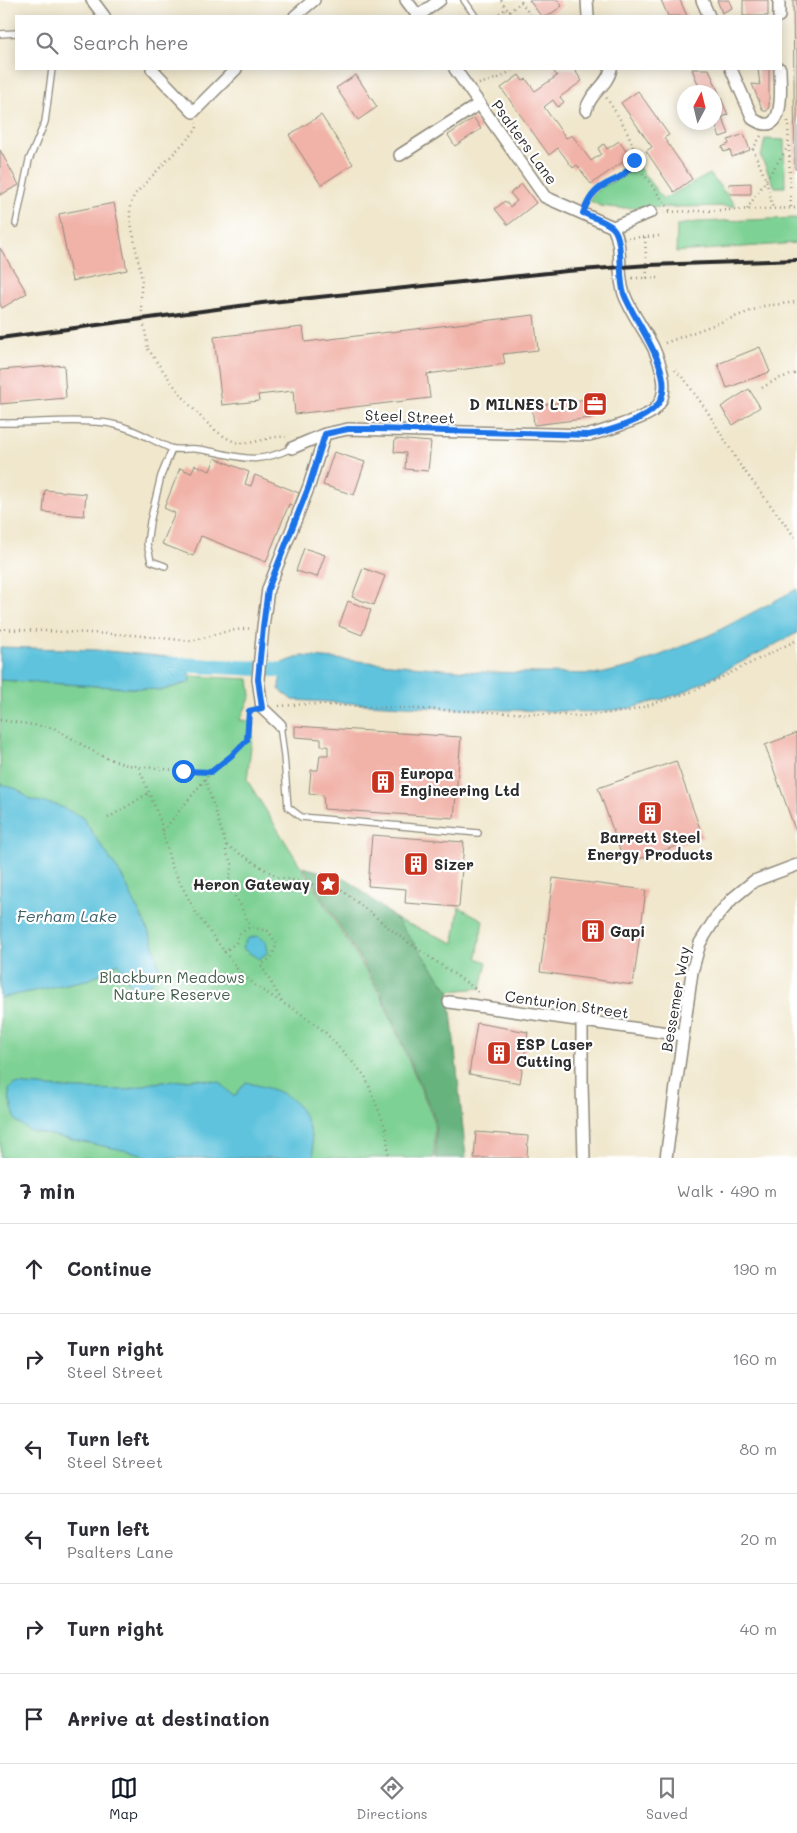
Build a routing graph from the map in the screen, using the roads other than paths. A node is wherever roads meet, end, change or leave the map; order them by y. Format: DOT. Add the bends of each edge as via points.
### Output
graph roads {
  1 [pos="92,0"];
  2 [pos="314,0"];
  3 [pos="406,0"];
  4 [pos="440,0"];
  5 [pos="464,0"];
  6 [pos="587,0"];
  7 [pos="702,0"];
  8 [pos="779,0"];
  9 [pos="103,15"];
  10 [pos="296,15"];
  11 [pos="417,15"];
  12 [pos="419,15"];
  13 [pos="474,15"];
  14 [pos="588,15"];
  15 [pos="709,15"];
  16 [pos="779,15"];
  17 [pos="15,33"];
  18 [pos="0,34"];
  19 [pos="52,70"];
  20 [pos="153,70"];
  21 [pos="235,70"];
  22 [pos="456,70"];
  23 [pos="613,70"];
  24 [pos="731,70"];
  25 [pos="780,70"];
  26 [pos="479,104"];
  27 [pos="586,110"];
  28 [pos="400,155"];
  29 [pos="651,212"];
  30 [pos="16,224"];
  31 [pos="613,227"];
  32 [pos="0,423"];
  33 [pos="325,434"];
  34 [pos="292,448"];
  35 [pos="172,449"];
  36 [pos="165,566"];
  37 [pos="280,726"];
  38 [pos="478,832"];
  39 [pos="797,865"];
  40 [pos="448,1002"];
  41 [pos="582,1021"];
  42 [pos="682,1035"];
  43 [pos="584,1158"];
  44 [pos="666,1158"];
  1 -- 9 [label="street"];
  2 -- 10 [label="street"];
  3 -- 11 [label="street"];
  4 -- 12 [label="street"];
  5 -- 13 [label="lane"];
  6 -- 14 [label="street"];
  7 -- 15 [label="street"];
  8 -- 16 [label="street"];
  17 -- 18 [label="lane"];
  19 -- 30 [label="lane" via="45,122 29,160"];
  20 -- 21 [label="street" via="193,112"];
  22 -- 26 [label="street, Psalters Lane"];
  23 -- 27 [label="street" via="592,95"];
  24 -- 25 [label="street" via="753,119 768,124 779,114"];
  26 -- 28 [label="street"];
  26 -- 31 [label="street, Psalters Lane" via="545,196"];
  29 -- 31 [label="street"];
  31 -- 33 [label="street, Steel Street" via="619,239 620,278 624,292 660,368 664,388 652,411 604,432 589,435 348,429"];
  32 -- 35 [label="lane" via="72,421 109,424 148,436"];
  33 -- 34 [label="street, Steel Street"];
  33 -- 37 [label="street" via="309,486 268,589 258,679 262,708"];
  34 -- 35 [label="lane" via="257,460 195,449"];
  35 -- 36 [label="lane" via="161,476 147,544 151,561"];
  37 -- 38 [label="lane" via="288,807 301,816"];
  39 -- 42 [label="street, Bessemer Way" via="754,881 715,919 700,943"];
  40 -- 41 [label="street, Centurion Street"];
  41 -- 42 [label="street, Centurion Street"];
  41 -- 43 [label="street"];
  42 -- 44 [label="street, Bessemer Way"];
}
